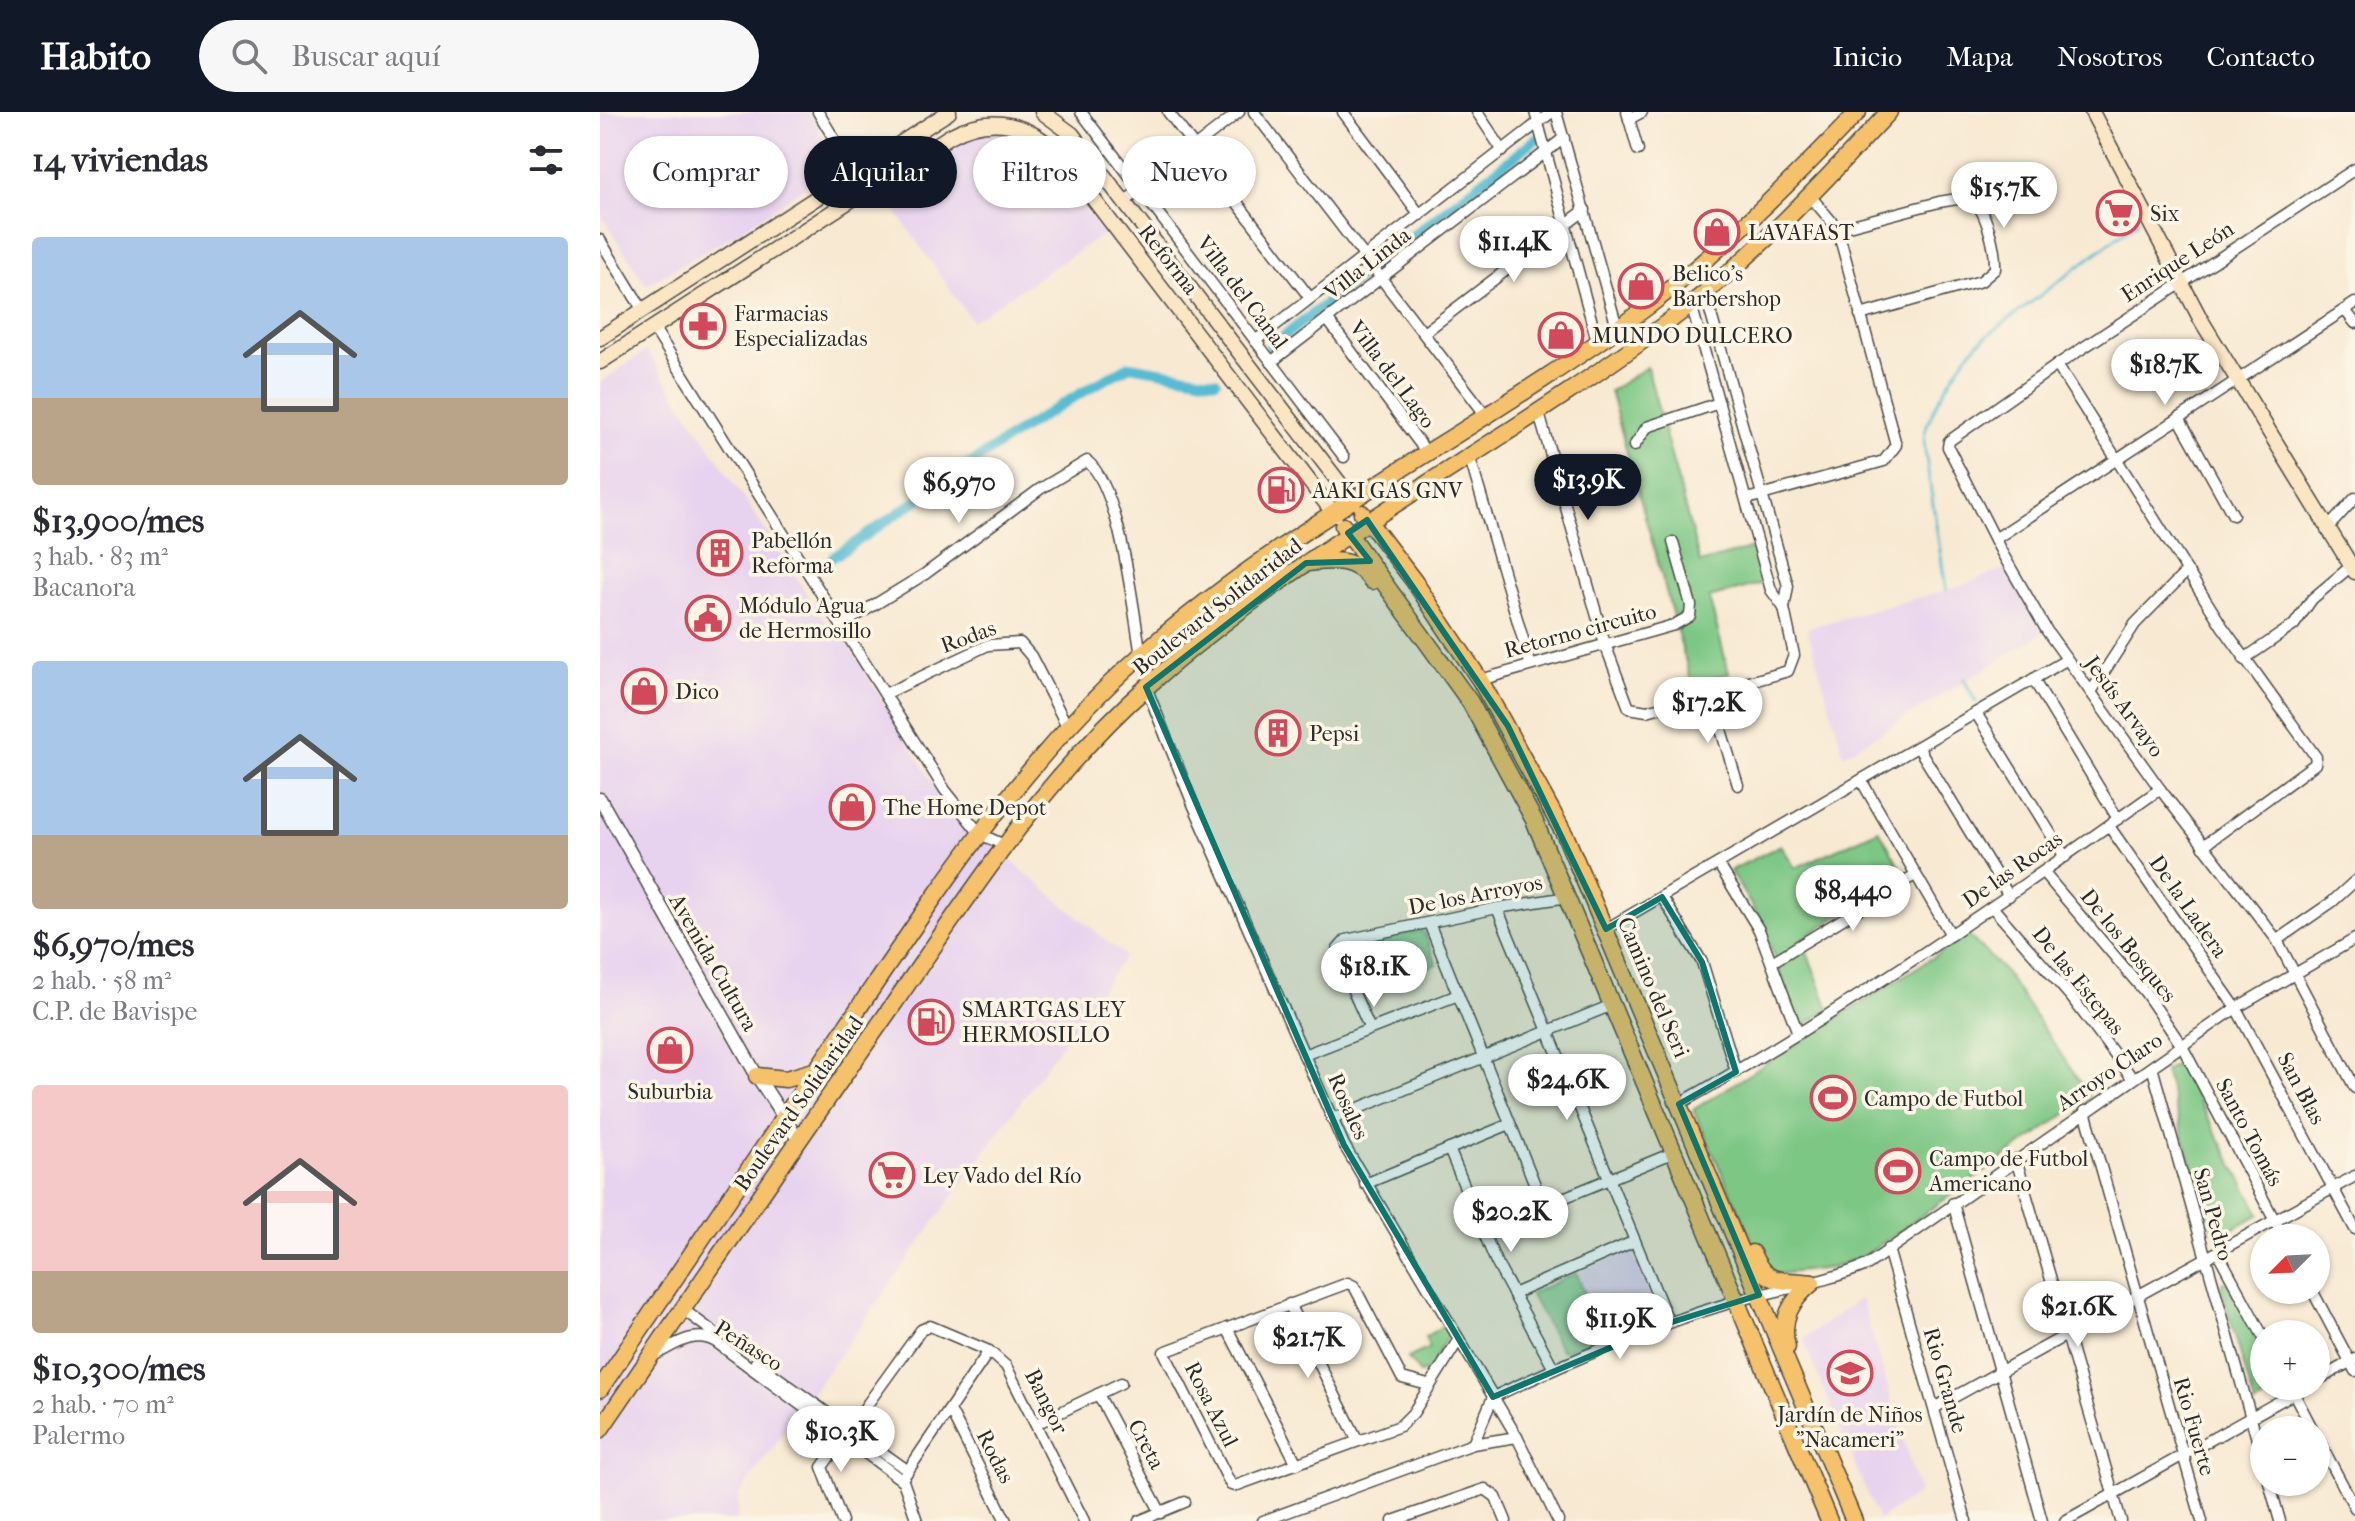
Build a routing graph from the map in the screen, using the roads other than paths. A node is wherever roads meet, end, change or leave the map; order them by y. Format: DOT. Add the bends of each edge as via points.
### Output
graph roads {
  1 [pos="818,112"];
  2 [pos="949,112"];
  3 [pos="1042,112"];
  4 [pos="1057,112"];
  5 [pos="1081,112"];
  6 [pos="1168,112"];
  7 [pos="1239,112"];
  8 [pos="1254,112"];
  9 [pos="1343,112"];
  10 [pos="1477,112"];
  11 [pos="1554,112"];
  12 [pos="1642,112"];
  13 [pos="1889,112"];
  14 [pos="2092,112"];
  15 [pos="1628,115"];
  16 [pos="1851,115"];
  17 [pos="1536,117"];
  18 [pos="1072,134"];
  19 [pos="832,136"];
  20 [pos="911,136"];
  21 [pos="951,136"];
  22 [pos="1186,136"];
  23 [pos="1208,136"];
  24 [pos="1564,138"];
  25 [pos="1638,150"];
  26 [pos="1503,151"];
  27 [pos="1546,151"];
  28 [pos="1122,165"];
  29 [pos="2355,169"];
  30 [pos="1811,197"];
  31 [pos="1122,202"];
  32 [pos="804,205"];
  33 [pos="837,208"];
  34 [pos="1127,208"];
  35 [pos="1155,208"];
  36 [pos="1241,208"];
  37 [pos="1585,210"];
  38 [pos="1420,215"];
  39 [pos="1565,222"];
  40 [pos="1837,229"];
  41 [pos="600,240"];
  42 [pos="1157,249"];
  43 [pos="1366,257"];
  44 [pos="1143,261"];
  45 [pos="703,272"];
  46 [pos="1379,276"];
  47 [pos="2180,282"];
  48 [pos="1705,293"];
  49 [pos="1310,298"];
  50 [pos="2355,303"];
  51 [pos="1691,304"];
  52 [pos="2345,310"];
  53 [pos="639,312"];
  54 [pos="1860,315"];
  55 [pos="1327,319"];
  56 [pos="2355,323"];
  57 [pos="658,324"];
  58 [pos="1617,327"];
  59 [pos="1425,332"];
  60 [pos="600,338"];
  61 [pos="1255,341"];
  62 [pos="1597,341"];
  63 [pos="1720,341"];
  64 [pos="1705,346"];
  65 [pos="600,356"];
  66 [pos="600,362"];
  67 [pos="1271,362"];
  68 [pos="2057,365"];
  69 [pos="2238,382"];
  70 [pos="1719,403"];
  71 [pos="1538,410"];
  72 [pos="1485,414"];
  73 [pos="2179,418"];
  74 [pos="1634,446"];
  75 [pos="1948,447"];
  76 [pos="1427,453"];
  77 [pos="1469,455"];
  78 [pos="1344,457"];
  79 [pos="2118,459"];
  80 [pos="1763,495"];
  81 [pos="2355,498"];
  82 [pos="1747,499"];
  83 [pos="1354,502"];
  84 [pos="1335,515"];
  85 [pos="2233,515"];
  86 [pos="1367,520"];
  87 [pos="2326,530"];
  88 [pos="1348,533"];
  89 [pos="1995,539"];
  90 [pos="1673,542"];
  91 [pos="1306,563"];
  92 [pos="2352,570"];
  93 [pos="2187,571"];
  94 [pos="1784,608"];
  95 [pos="843,624"];
  96 [pos="1605,644"];
  97 [pos="1435,651"];
  98 [pos="1141,655"];
  99 [pos="2244,659"];
  100 [pos="2066,660"];
  101 [pos="1530,663"];
  102 [pos="2033,679"];
  103 [pos="1480,680"];
  104 [pos="1146,687"];
  105 [pos="2091,692"];
  106 [pos="885,694"];
  107 [pos="1710,694"];
  108 [pos="1976,713"];
  109 [pos="1068,728"];
  110 [pos="1918,747"];
  111 [pos="1861,780"];
  112 [pos="1738,785"];
  113 [pos="2160,789"];
  114 [pos="600,799"];
  115 [pos="2113,822"];
  116 [pos="980,834"];
  117 [pos="1004,845"];
  118 [pos="2203,846"];
  119 [pos="2065,857"];
  120 [pos="1719,865"];
  121 [pos="2043,872"];
  122 [pos="1915,875"];
  123 [pos="2355,881"];
  124 [pos="2009,896"];
  125 [pos="1568,897"];
  126 [pos="1662,897"];
  127 [pos="1497,908"];
  128 [pos="1993,908"];
  129 [pos="1429,923"];
  130 [pos="1606,929"];
  131 [pos="1951,935"];
  132 [pos="2277,940"];
  133 [pos="2355,940"];
  134 [pos="1772,962"];
  135 [pos="2292,973"];
  136 [pos="1458,995"];
  137 [pos="1612,1005"];
  138 [pos="2236,1008"];
  139 [pos="1370,1029"];
  140 [pos="1548,1032"];
  141 [pos="1798,1033"];
  142 [pos="2182,1046"];
  143 [pos="1304,1055"];
  144 [pos="1484,1058"];
  145 [pos="2152,1067"];
  146 [pos="817,1070"];
  147 [pos="1736,1072"];
  148 [pos="757,1076"];
  149 [pos="2133,1079"];
  150 [pos="2355,1088"];
  151 [pos="1679,1104"];
  152 [pos="2085,1111"];
  153 [pos="1332,1119"];
  154 [pos="783,1120"];
  155 [pos="1510,1124"];
  156 [pos="799,1141"];
  157 [pos="1449,1149"];
  158 [pos="1675,1152"];
  159 [pos="2016,1159"];
  160 [pos="2355,1176"];
  161 [pos="1610,1179"];
  162 [pos="1365,1184"];
  163 [pos="2333,1189"];
  164 [pos="1953,1203"];
  165 [pos="1721,1204"];
  166 [pos="1544,1207"];
  167 [pos="2274,1221"];
  168 [pos="2276,1224"];
  169 [pos="2355,1229"];
  170 [pos="1483,1231"];
  171 [pos="1635,1241"];
  172 [pos="1888,1249"];
  173 [pos="2218,1253"];
  174 [pos="2206,1259"];
  175 [pos="1812,1283"];
  176 [pos="1513,1294"];
  177 [pos="1759,1295"];
  178 [pos="2137,1298"];
  179 [pos="1739,1301"];
  180 [pos="1289,1304"];
  181 [pos="2320,1304"];
  182 [pos="681,1308"];
  183 [pos="2254,1320"];
  184 [pos="1669,1323"];
  185 [pos="1227,1328"];
  186 [pos="710,1334"];
  187 [pos="2066,1337"];
  188 [pos="1459,1339"];
  189 [pos="989,1351"];
  190 [pos="649,1358"];
  191 [pos="2353,1364"];
  192 [pos="1554,1369"];
  193 [pos="2001,1373"];
  194 [pos="2330,1375"];
  195 [pos="1121,1383"];
  196 [pos="1428,1385"];
  197 [pos="600,1388"];
  198 [pos="1801,1392"];
  199 [pos="1098,1394"];
  200 [pos="1493,1397"];
  201 [pos="2277,1400"];
  202 [pos="1934,1408"];
  203 [pos="950,1410"];
  204 [pos="2253,1416"];
  205 [pos="2250,1418"];
  206 [pos="1036,1424"];
  207 [pos="600,1430"];
  208 [pos="847,1433"];
  209 [pos="1517,1437"];
  210 [pos="1358,1441"];
  211 [pos="1473,1444"];
  212 [pos="2183,1456"];
  213 [pos="2330,1460"];
  214 [pos="1297,1464"];
  215 [pos="905,1476"];
  216 [pos="2113,1495"];
  217 [pos="2273,1496"];
  218 [pos="1185,1502"];
  219 [pos="2355,1508"];
  220 [pos="1161,1513"];
  221 [pos="1423,1516"];
  222 [pos="842,1521"];
  223 [pos="917,1521"];
  224 [pos="1006,1521"];
  225 [pos="1084,1521"];
  226 [pos="1139,1521"];
  227 [pos="1263,1521"];
  228 [pos="1393,1521"];
  229 [pos="1506,1521"];
  230 [pos="1558,1521"];
  231 [pos="1829,1521"];
  232 [pos="1854,1521"];
  233 [pos="1966,1521"];
  234 [pos="2042,1521"];
  235 [pos="2065,1521"];
  236 [pos="2121,1521"];
  237 [pos="2202,1521"];
  238 [pos="2280,1521"];
  1 -- 19 [label="street"];
  2 -- 20 [label="main road"];
  3 -- 18 [label="main road, Reforma"];
  4 -- 18 [label="street"];
  5 -- 28 [label="street, Villa del Canal"];
  6 -- 22 [label="street"];
  7 -- 23 [label="street"];
  8 -- 43 [label="street"];
  9 -- 38 [label="street"];
  10 -- 26 [label="street"];
  11 -- 17 [label="street, Villa Linda"];
  11 -- 24 [label="street"];
  12 -- 15 [label="street"];
  13 -- 30 [label="main road, Boulevard Solidaridad"];
  14 -- 47 [label="main road"];
  15 -- 25 [label="street"];
  16 -- 58 [label="main road, Boulevard Solidaridad" via="1717,251"];
  17 -- 26 [label="street, Villa Linda"];
  17 -- 27 [label="street"];
  18 -- 31 [label="main road, Reforma"];
  21 -- 44 [label="main road, Reforma" via="987,124 1014,124 1033,132 1052,147"];
  24 -- 27 [label="street, Villa Linda"];
  24 -- 37 [label="street"];
  26 -- 38 [label="street, Villa Linda"];
  27 -- 39 [label="street"];
  27 -- 46 [label="street, Villa Linda"];
  29 -- 47 [label="street, Enrique León"];
  30 -- 40 [label="street"];
  30 -- 48 [label="main road, Boulevard Solidaridad"];
  32 -- 45 [label="main road"];
  33 -- 57 [label="main road, Reforma"];
  34 -- 42 [label="main road, Reforma"];
  35 -- 61 [label="street, Villa del Canal"];
  36 -- 49 [label="street"];
  37 -- 39 [label="street"];
  37 -- 58 [label="street"];
  38 -- 43 [label="street, Villa Linda"];
  39 -- 59 [label="street"];
  39 -- 62 [label="street"];
  40 -- 54 [label="street"];
  40 -- 54 [label="street" via="1969,197 1981,209 1993,252 1995,269 1987,278"];
  41 -- 53 [label="street"];
  42 -- 44 [label="main road"];
  42 -- 83 [label="main road, Reforma"];
  43 -- 46 [label="street"];
  43 -- 49 [label="street, Villa Linda"];
  44 -- 84 [label="main road, Reforma"];
  45 -- 53 [label="main road"];
  45 -- 57 [label="main road" via="705,285"];
  46 -- 55 [label="street, Villa Linda"];
  46 -- 59 [label="street"];
  47 -- 68 [label="street, Enrique León"];
  47 -- 69 [label="main road"];
  48 -- 51 [label="main road, Boulevard Solidaridad"];
  48 -- 63 [label="street"];
  49 -- 61 [label="street, Villa Linda"];
  50 -- 52 [label="street"];
  51 -- 64 [label="street"];
  51 -- 71 [label="main road, Boulevard Solidaridad"];
  52 -- 56 [label="street"];
  52 -- 69 [label="street"];
  53 -- 60 [label="main road"];
  53 -- 65 [label="main road" via="639,324"];
  54 -- 80 [label="street" via="1895,435 1893,453 1864,468"];
  55 -- 67 [label="street, Villa Linda"];
  55 -- 76 [label="street, Villa del Lago"];
  57 -- 66 [label="main road, Reforma"];
  57 -- 95 [label="street"];
  58 -- 62 [label="main road, Boulevard Solidaridad"];
  59 -- 72 [label="street"];
  61 -- 67 [label="street, Villa del Canal"];
  62 -- 72 [label="main road, Boulevard Solidaridad"];
  63 -- 64 [label="street"];
  63 -- 80 [label="street"];
  64 -- 70 [label="street"];
  67 -- 78 [label="street, Villa del Canal"];
  68 -- 75 [label="street, Enrique León" via="1949,441"];
  68 -- 79 [label="street"];
  69 -- 73 [label="street"];
  69 -- 87 [label="main road"];
  70 -- 74 [label="street" via="1647,427"];
  70 -- 82 [label="street"];
  71 -- 77 [label="main road, Boulevard Solidaridad"];
  71 -- 96 [label="street"];
  72 -- 76 [label="main road, Boulevard Solidaridad"];
  73 -- 79 [label="street"];
  73 -- 85 [label="street"];
  75 -- 89 [label="street, Jesús Arvayo"];
  76 -- 83 [label="main road, Boulevard Solidaridad"];
  77 -- 86 [label="main road, Boulevard Solidaridad"];
  77 -- 101 [label="street"];
  79 -- 89 [label="street"];
  79 -- 93 [label="street"];
  80 -- 82 [label="street"];
  80 -- 94 [label="street" via="1788,586"];
  81 -- 87 [label="street"];
  82 -- 94 [label="street" via="1771,590"];
  83 -- 84 [label="main road, Boulevard Solidaridad"];
  83 -- 86 [label="main road, Camino del Seri"];
  84 -- 88 [label="main road, Camino del Seri"];
  84 -- 98 [label="main road, Boulevard Solidaridad" via="1240,578"];
  86 -- 88 [label="main road, Boulevard Solidaridad"];
  86 -- 103 [label="main road, Camino del Seri"];
  87 -- 92 [label="main road"];
  88 -- 91 [label="main road, Boulevard Solidaridad"];
  88 -- 97 [label="main road, Camino del Seri"];
  89 -- 100 [label="street, Jesús Arvayo"];
  90 -- 96 [label="street, Retorno circuito" via="1690,616"];
  91 -- 97 [label="main road" via="1345,560 1358,566 1406,625"];
  91 -- 104 [label="main road, Boulevard Solidaridad"];
  92 -- 99 [label="street" via="2312,599 2294,625"];
  93 -- 99 [label="street"];
  93 -- 105 [label="street" via="2135,624"];
  94 -- 107 [label="street, Retorno circuito" via="1794,655 1788,671"];
  95 -- 98 [label="street" via="1087,461 1108,492 1116,520"];
  95 -- 106 [label="street"];
  96 -- 101 [label="street, Retorno circuito"];
  96 -- 107 [label="street, Retorno circuito" via="1623,701 1635,711"];
  97 -- 125 [label="main road, Camino del Seri" via="1503,758"];
  98 -- 109 [label="main road, Boulevard Solidaridad"];
  99 -- 118 [label="street" via="2316,760"];
  100 -- 102 [label="street"];
  100 -- 105 [label="street, Jesús Arvayo"];
  101 -- 103 [label="street, Retorno circuito"];
  102 -- 108 [label="street"];
  102 -- 115 [label="street, De la Ladera"];
  103 -- 130 [label="main road, Camino del Seri" via="1566,837"];
  104 -- 117 [label="main road, Boulevard Solidaridad"];
  104 -- 143 [label="street, Rosales"];
  105 -- 113 [label="street, Jesús Arvayo"];
  106 -- 109 [label="street, Rodas" via="988,645 1020,643"];
  106 -- 116 [label="street" via="945,790"];
  107 -- 112 [label="street"];
  108 -- 110 [label="street"];
  108 -- 119 [label="street"];
  109 -- 116 [label="main road, Boulevard Solidaridad"];
  110 -- 111 [label="street"];
  110 -- 124 [label="street"];
  111 -- 120 [label="street"];
  111 -- 122 [label="street"];
  113 -- 115 [label="street, De las Rocas"];
  113 -- 118 [label="street, Jesús Arvayo"];
  114 -- 148 [label="street, Avenida Cultura"];
  115 -- 119 [label="street, De las Rocas"];
  115 -- 138 [label="street, De la Ladera"];
  116 -- 117 [label="street"];
  116 -- 146 [label="main road, Boulevard Solidaridad" via="915,921"];
  117 -- 156 [label="main road, Boulevard Solidaridad"];
  118 -- 132 [label="street, Jesús Arvayo"];
  119 -- 121 [label="street, De las Rocas"];
  120 -- 126 [label="street"];
  120 -- 134 [label="street"];
  121 -- 124 [label="street, De las Rocas"];
  121 -- 142 [label="street, De los Bosques" via="2145,992"];
  122 -- 131 [label="street"];
  122 -- 134 [label="street"];
  123 -- 132 [label="street"];
  124 -- 128 [label="street, De las Rocas"];
  125 -- 127 [label="street, De los Arroyos"];
  125 -- 137 [label="main road, Camino del Seri"];
  126 -- 130 [label="street"];
  126 -- 147 [label="street" via="1702,962"];
  127 -- 129 [label="street, De los Arroyos"];
  127 -- 140 [label="street"];
  128 -- 131 [label="street, De las Rocas"];
  128 -- 149 [label="street, De las Estepas" via="2072,998"];
  129 -- 136 [label="street"];
  129 -- 139 [label="street, De los Arroyos" via="1340,944 1338,957"];
  130 -- 151 [label="main road, Camino del Seri"];
  131 -- 141 [label="street, De las Rocas"];
  132 -- 135 [label="street, Jesús Arvayo"];
  133 -- 135 [label="street, Arroyo Claro"];
  134 -- 141 [label="street"];
  135 -- 138 [label="street, Arroyo Claro"];
  135 -- 150 [label="street, Jesús Arvayo"];
  136 -- 139 [label="street"];
  136 -- 144 [label="street"];
  137 -- 140 [label="street"];
  137 -- 158 [label="main road, Camino del Seri"];
  138 -- 142 [label="street, Arroyo Claro"];
  138 -- 163 [label="street, San Blas"];
  139 -- 143 [label="street"];
  140 -- 144 [label="street"];
  140 -- 161 [label="street"];
  141 -- 147 [label="street, De las Rocas"];
  142 -- 145 [label="street, Arroyo Claro"];
  142 -- 167 [label="street, Santo Tomás"];
  143 -- 153 [label="street, Rosales"];
  144 -- 153 [label="street"];
  144 -- 155 [label="street"];
  145 -- 149 [label="street, Arroyo Claro"];
  145 -- 174 [label="street, San Pedro"];
  146 -- 148 [label="main road" via="786,1079"];
  146 -- 154 [label="main road, Boulevard Solidaridad"];
  147 -- 151 [label="street, De las Rocas"];
  148 -- 154 [label="street, Avenida Cultura"];
  149 -- 152 [label="street, Arroyo Claro"];
  151 -- 165 [label="main road, Camino del Seri"];
  152 -- 159 [label="street, Arroyo Claro"];
  152 -- 178 [label="street, Rio Fuerte"];
  153 -- 162 [label="street, Rosales"];
  154 -- 156 [label="street, Avenida Cultura"];
  154 -- 197 [label="main road, Boulevard Solidaridad"];
  155 -- 157 [label="street"];
  155 -- 166 [label="street"];
  156 -- 182 [label="main road, Boulevard Solidaridad"];
  157 -- 162 [label="street"];
  157 -- 170 [label="street"];
  158 -- 161 [label="street"];
  158 -- 179 [label="main road, Camino del Seri"];
  159 -- 164 [label="street, Arroyo Claro"];
  159 -- 187 [label="street"];
  160 -- 163 [label="street"];
  161 -- 166 [label="street"];
  161 -- 171 [label="street"];
  162 -- 188 [label="street, Rosales"];
  163 -- 167 [label="street"];
  163 -- 169 [label="street, San Blas"];
  164 -- 172 [label="street, Arroyo Claro"];
  164 -- 193 [label="street"];
  165 -- 175 [label="main road" via="1738,1220 1762,1272 1778,1281"];
  165 -- 177 [label="main road, Camino del Seri"];
  166 -- 170 [label="street"];
  167 -- 168 [label="street, Santo Tomás"];
  167 -- 173 [label="street"];
  170 -- 176 [label="street"];
  171 -- 176 [label="street"];
  171 -- 184 [label="street"];
  172 -- 175 [label="street, Arroyo Claro" via="1867,1265"];
  172 -- 202 [label="street, Rio Grande"];
  173 -- 174 [label="street"];
  173 -- 183 [label="street"];
  174 -- 178 [label="street"];
  174 -- 205 [label="street, San Pedro"];
  175 -- 177 [label="street, Arroyo Claro"];
  175 -- 198 [label="main road" via="1795,1300 1785,1323"];
  176 -- 192 [label="street"];
  177 -- 179 [label="street, Arroyo Claro"];
  177 -- 198 [label="main road, Camino del Seri"];
  178 -- 187 [label="street"];
  178 -- 212 [label="street, Rio Fuerte"];
  179 -- 184 [label="street, Arroyo Claro"];
  179 -- 231 [label="main road, Camino del Seri"];
  180 -- 185 [label="street, Rosa Azul"];
  180 -- 196 [label="street, Rosa Azul" via="1346,1283 1354,1286 1402,1378"];
  180 -- 210 [label="street"];
  181 -- 191 [label="street"];
  182 -- 186 [label="street, Peñasco"];
  182 -- 190 [label="main road, Boulevard Solidaridad"];
  184 -- 192 [label="street, Arroyo Claro"];
  185 -- 214 [label="street"];
  185 -- 214 [label="street, Rosa Azul" via="1164,1352 1231,1485"];
  186 -- 190 [label="street, Peñasco" via="691,1337"];
  186 -- 208 [label="street, Peñasco"];
  187 -- 193 [label="street"];
  187 -- 216 [label="street"];
  188 -- 196 [label="street"];
  188 -- 200 [label="street, Rosales"];
  189 -- 203 [label="street"];
  189 -- 206 [label="street, Bangor" via="1006,1366"];
  189 -- 208 [label="street, Bangor" via="925,1326"];
  190 -- 207 [label="main road, Boulevard Solidaridad"];
  191 -- 194 [label="street"];
  192 -- 200 [label="street, Arroyo Claro"];
  193 -- 202 [label="street"];
  193 -- 234 [label="street"];
  195 -- 199 [label="street"];
  196 -- 210 [label="street" via="1400,1426"];
  198 -- 232 [label="main road, Camino del Seri"];
  199 -- 206 [label="street"];
  199 -- 220 [label="street, Creta"];
  200 -- 209 [label="street, Rosales"];
  200 -- 211 [label="street"];
  201 -- 204 [label="street"];
  202 -- 233 [label="street, Rio Grande"];
  203 -- 215 [label="street"];
  203 -- 224 [label="street, Rodas"];
  205 -- 212 [label="street"];
  206 -- 225 [label="street, Bangor"];
  208 -- 215 [label="street, Peñasco"];
  208 -- 222 [label="street" via="822,1469"];
  209 -- 211 [label="street"];
  209 -- 230 [label="street, Rosales"];
  210 -- 214 [label="street"];
  211 -- 227 [label="street"];
  212 -- 216 [label="street"];
  212 -- 237 [label="street, Rio Fuerte"];
  213 -- 219 [label="street"];
  215 -- 223 [label="street"];
  216 -- 235 [label="street"];
  216 -- 236 [label="street"];
  217 -- 238 [label="street"];
  218 -- 220 [label="street"];
  220 -- 226 [label="street"];
  221 -- 228 [label="street"];
  221 -- 229 [label="street" via="1485,1489 1496,1497"];
}
